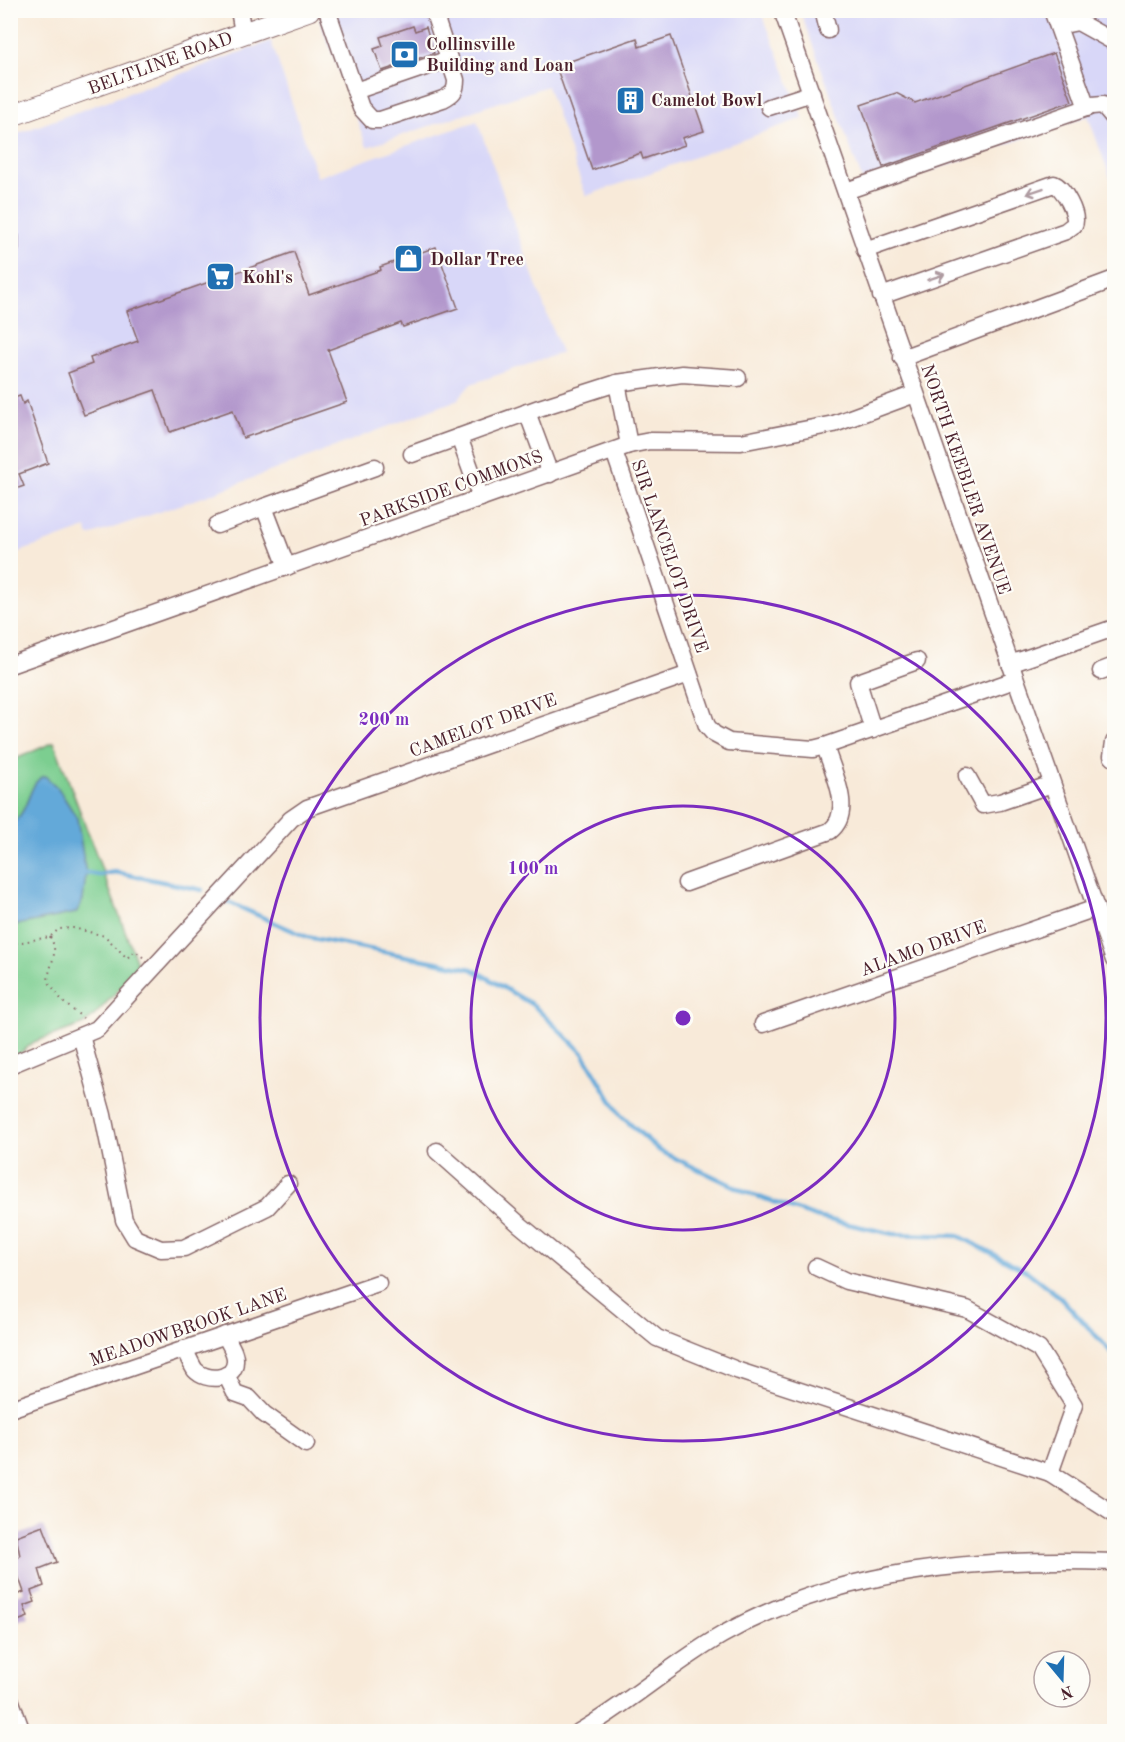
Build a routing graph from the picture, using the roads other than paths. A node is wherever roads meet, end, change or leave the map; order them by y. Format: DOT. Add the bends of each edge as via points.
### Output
graph roads {
  1 [pos="239,10"];
  2 [pos="309,10"];
  3 [pos="327,10"];
  4 [pos="433,10"];
  5 [pos="783,10"];
  6 [pos="823,10"];
  7 [pos="1055,18"];
  8 [pos="828,30"];
  9 [pos="243,33"];
  10 [pos="1114,42"];
  11 [pos="449,59"];
  12 [pos="355,91"];
  13 [pos="812,93"];
  14 [pos="769,107"];
  15 [pos="1087,108"];
  16 [pos="10,116"];
  17 [pos="1114,118"];
  18 [pos="846,191"];
  19 [pos="10,236"];
  20 [pos="10,249"];
  21 [pos="866,250"];
  22 [pos="1112,280"];
  23 [pos="881,296"];
  24 [pos="902,357"];
  25 [pos="738,378"];
  26 [pos="617,383"];
  27 [pos="915,394"];
  28 [pos="527,412"];
  29 [pos="459,437"];
  30 [pos="622,448"];
  31 [pos="412,454"];
  32 [pos="375,467"];
  33 [pos="549,474"];
  34 [pos="481,498"];
  35 [pos="264,507"];
  36 [pos="217,525"];
  37 [pos="286,567"];
  38 [pos="1114,628"];
  39 [pos="917,661"];
  40 [pos="10,665"];
  41 [pos="1013,672"];
  42 [pos="689,674"];
  43 [pos="873,730"];
  44 [pos="1114,742"];
  45 [pos="825,747"];
  46 [pos="1114,758"];
  47 [pos="968,776"];
  48 [pos="1052,784"];
  49 [pos="686,883"];
  50 [pos="1096,908"];
  51 [pos="1114,960"];
  52 [pos="763,1024"];
  53 [pos="81,1036"];
  54 [pos="10,1065"];
  55 [pos="437,1151"];
  56 [pos="288,1184"];
  57 [pos="816,1267"];
  58 [pos="378,1283"];
  59 [pos="225,1335"];
  60 [pos="184,1349"];
  61 [pos="226,1375"];
  62 [pos="10,1409"];
  63 [pos="306,1444"];
  64 [pos="1050,1473"];
  65 [pos="1114,1514"];
  66 [pos="1114,1562"];
  67 [pos="10,1698"];
  68 [pos="22,1731"];
  69 [pos="579,1731"];
  1 -- 9 [label="street"];
  2 -- 9 [label="main road, BELTLINE ROAD"];
  3 -- 12 [label="street"];
  4 -- 11 [label="street"];
  5 -- 13 [label="street, NORTH KEEBLER AVENUE"];
  6 -- 8 [label="street"];
  7 -- 10 [label="street" via="1078,22"];
  7 -- 15 [label="street"];
  9 -- 16 [label="main road, BELTLINE ROAD"];
  11 -- 12 [label="street"];
  11 -- 12 [label="street" via="456,89 452,95 433,103 372,120 365,115"];
  13 -- 14 [label="street"];
  13 -- 18 [label="street, NORTH KEEBLER AVENUE"];
  15 -- 17 [label="street" via="1103,105"];
  15 -- 18 [label="street"];
  18 -- 21 [label="street, NORTH KEEBLER AVENUE"];
  19 -- 20 [label="street"];
  21 -- 23 [label="street, NORTH KEEBLER AVENUE"];
  23 -- 21 [label="street, one-way" via="1066,231 1075,219 1065,193 1054,184"];
  22 -- 24 [label="street"];
  23 -- 24 [label="street, NORTH KEEBLER AVENUE"];
  24 -- 27 [label="street, NORTH KEEBLER AVENUE"];
  25 -- 26 [label="street" via="682,374"];
  26 -- 28 [label="street"];
  26 -- 30 [label="street, SIR LANCELOT DRIVE"];
  27 -- 30 [label="street, PARKSIDE COMMONS" via="834,424 741,442 650,441"];
  27 -- 41 [label="street, NORTH KEEBLER AVENUE"];
  28 -- 29 [label="street"];
  28 -- 33 [label="street"];
  29 -- 31 [label="street"];
  29 -- 34 [label="street"];
  30 -- 33 [label="street, PARKSIDE COMMONS"];
  30 -- 42 [label="street, SIR LANCELOT DRIVE"];
  32 -- 35 [label="street"];
  33 -- 34 [label="street, PARKSIDE COMMONS"];
  34 -- 37 [label="street, PARKSIDE COMMONS"];
  35 -- 36 [label="street"];
  35 -- 37 [label="street"];
  37 -- 40 [label="street, PARKSIDE COMMONS"];
  38 -- 41 [label="street"];
  39 -- 43 [label="street" via="858,682"];
  41 -- 43 [label="street"];
  41 -- 48 [label="street, NORTH KEEBLER AVENUE"];
  42 -- 45 [label="street" via="707,726 721,740"];
  42 -- 53 [label="street, CAMELOT DRIVE" via="307,808 291,819 97,1029"];
  43 -- 45 [label="street"];
  44 -- 46 [label="street"];
  45 -- 49 [label="street" via="843,807 837,826"];
  47 -- 48 [label="street" via="983,805"];
  48 -- 50 [label="street, NORTH KEEBLER AVENUE"];
  50 -- 51 [label="street, NORTH KEEBLER AVENUE"];
  50 -- 52 [label="street, ALAMO DRIVE"];
  53 -- 54 [label="street, CAMELOT DRIVE"];
  53 -- 56 [label="street" via="104,1115 122,1211 135,1238 151,1247 184,1248 267,1207"];
  55 -- 64 [label="street" via="657,1338 739,1371"];
  57 -- 64 [label="street" via="846,1281 967,1309 1039,1349 1074,1405"];
  58 -- 59 [label="street, MEADOWBROOK LANE"];
  59 -- 60 [label="street, MEADOWBROOK LANE"];
  59 -- 61 [label="street" via="236,1361"];
  60 -- 61 [label="street" via="202,1375"];
  60 -- 62 [label="street, MEADOWBROOK LANE"];
  61 -- 63 [label="street" via="235,1393 249,1398 264,1414"];
  64 -- 65 [label="street"];
  66 -- 69 [label="street" via="911,1570 791,1604 722,1635"];
  67 -- 68 [label="street"];
}
